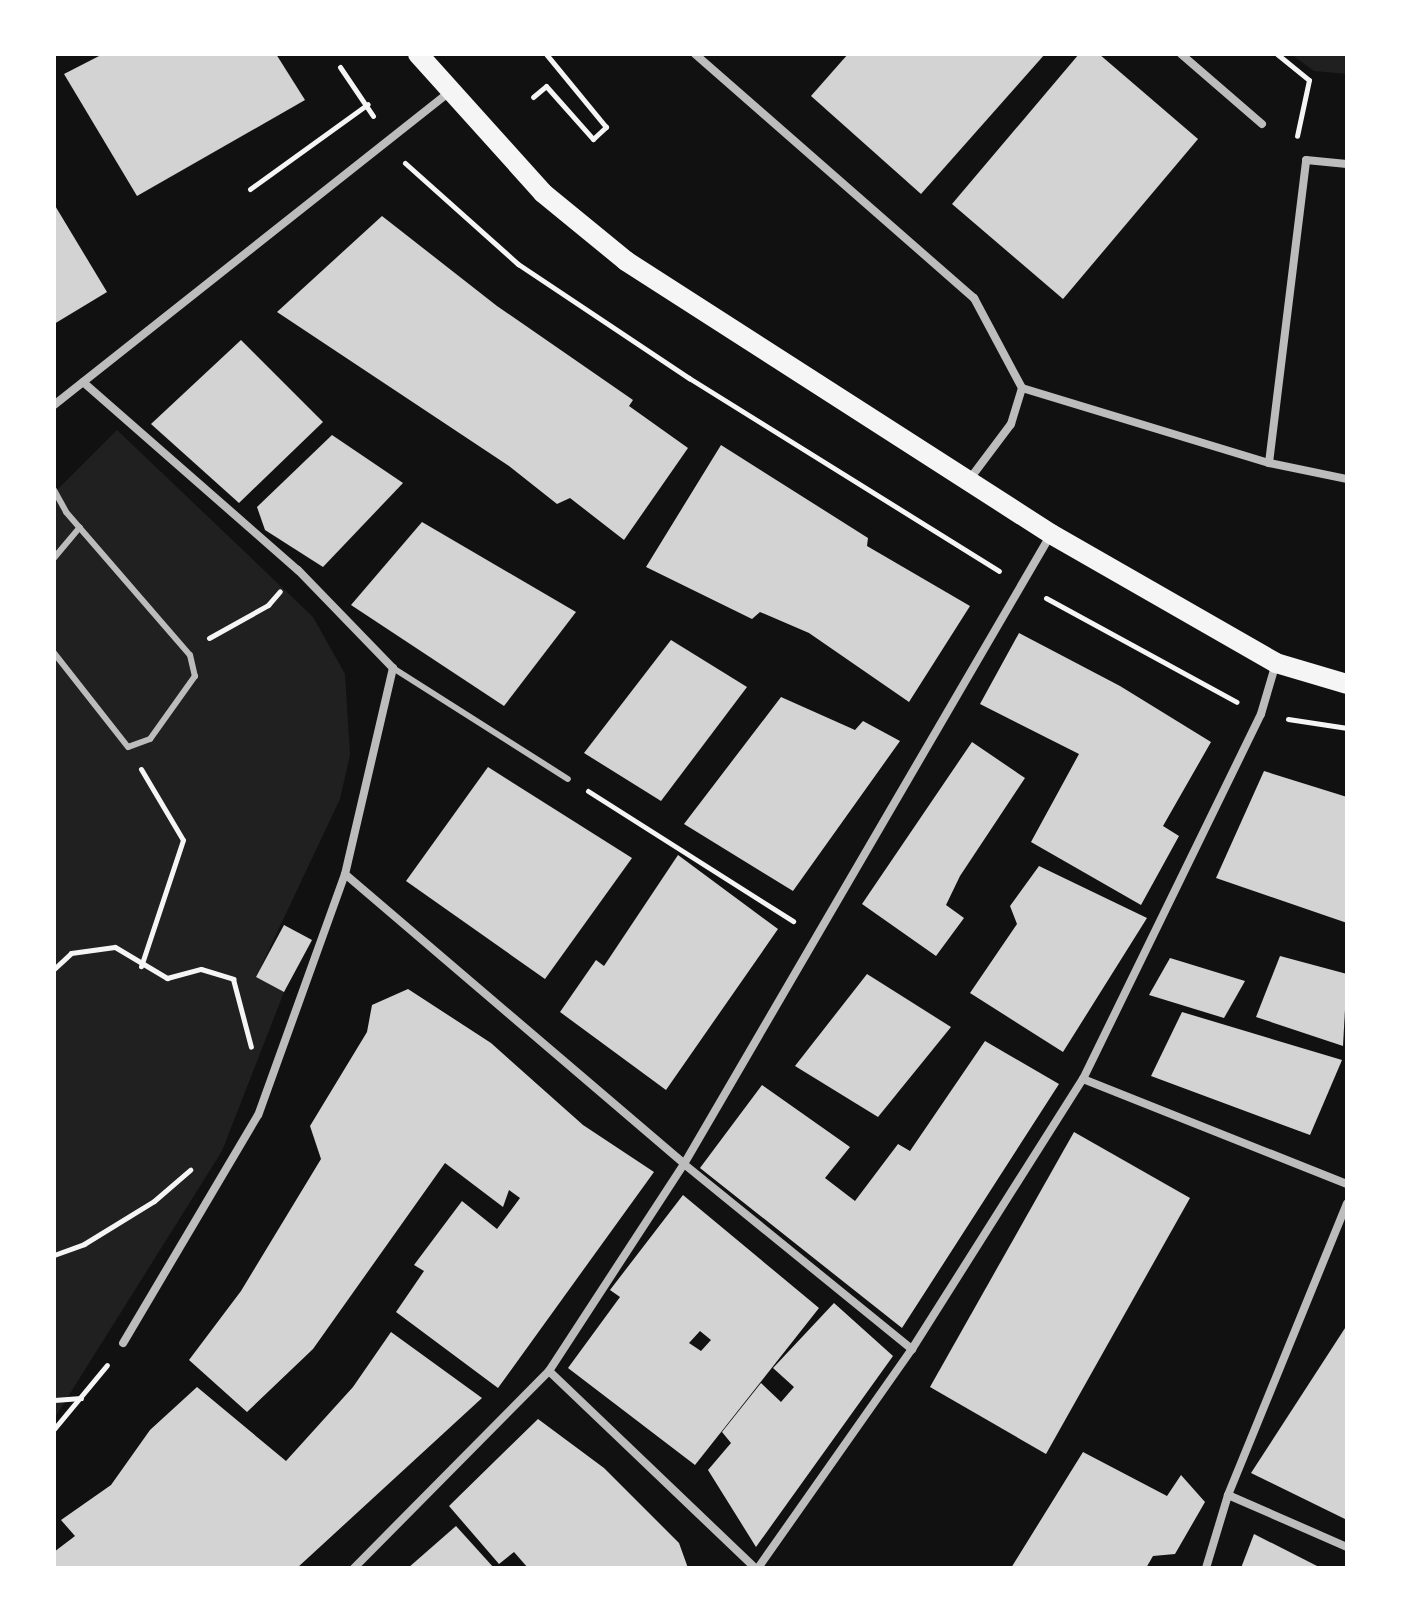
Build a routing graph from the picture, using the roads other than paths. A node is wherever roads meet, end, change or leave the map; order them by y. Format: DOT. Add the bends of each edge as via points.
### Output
graph roads {
  1 [pos="418,54"];
  2 [pos="695,54"];
  3 [pos="1181,54"];
  4 [pos="448,93"];
  5 [pos="1262,124"];
  6 [pos="1347,164"];
  7 [pos="83,382"];
  8 [pos="1022,388"];
  9 [pos="54,405"];
  10 [pos="1269,463"];
  11 [pos="1347,479"];
  12 [pos="968,481"];
  13 [pos="54,490"];
  14 [pos="80,527"];
  15 [pos="1051,534"];
  16 [pos="54,558"];
  17 [pos="54,653"];
  18 [pos="1276,663"];
  19 [pos="393,668"];
  20 [pos="1345,683"];
  21 [pos="568,779"];
  22 [pos="345,874"];
  23 [pos="1083,1079"];
  24 [pos="684,1164"];
  25 [pos="1347,1184"];
  26 [pos="1347,1203"];
  27 [pos="123,1343"];
  28 [pos="912,1349"];
  29 [pos="549,1371"];
  30 [pos="1228,1495"];
  31 [pos="1347,1547"];
  32 [pos="354,1568"];
  33 [pos="756,1568"];
  34 [pos="1206,1568"];
  1 -- 4 [label="main road"];
  2 -- 8 [label="street" via="974,298"];
  3 -- 5 [label="street"];
  4 -- 7 [label="street"];
  4 -- 12 [label="main road" via="543,193 626,261"];
  6 -- 10 [label="street" via="1306,160"];
  7 -- 9 [label="street"];
  7 -- 19 [label="street" via="298,570"];
  8 -- 10 [label="street"];
  8 -- 12 [label="street" via="1011,424"];
  10 -- 11 [label="street"];
  12 -- 15 [label="main road"];
  13 -- 14 [label="lane"];
  14 -- 16 [label="lane"];
  14 -- 17 [label="lane" via="190,655 195,676 150,739 128,747"];
  15 -- 18 [label="main road"];
  15 -- 24 [label="street"];
  18 -- 20 [label="main road"];
  18 -- 23 [label="street" via="1261,714"];
  19 -- 21 [label="lane"];
  19 -- 22 [label="street"];
  22 -- 24 [label="street"];
  22 -- 27 [label="street" via="258,1115"];
  23 -- 25 [label="street"];
  23 -- 28 [label="street"];
  24 -- 28 [label="street"];
  24 -- 29 [label="street"];
  26 -- 30 [label="street"];
  28 -- 33 [label="street"];
  29 -- 32 [label="street"];
  29 -- 33 [label="street"];
  30 -- 31 [label="street"];
  30 -- 34 [label="street"];
}
